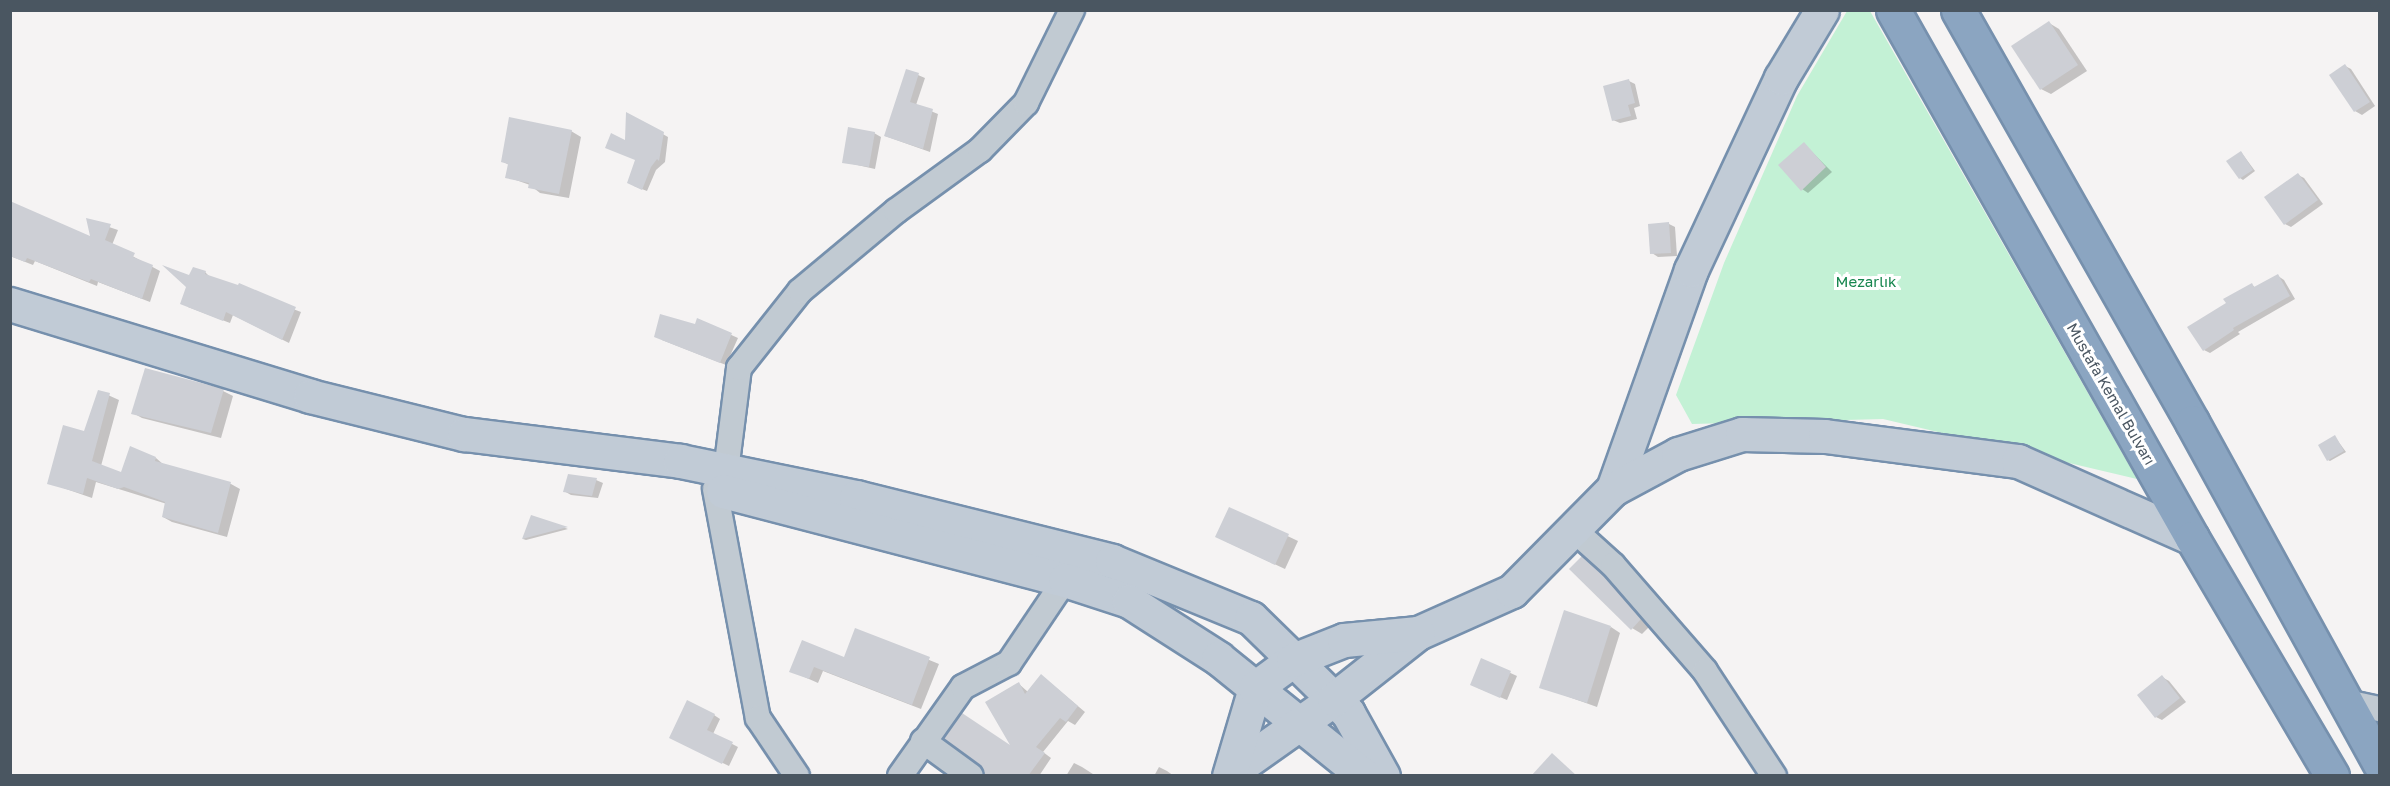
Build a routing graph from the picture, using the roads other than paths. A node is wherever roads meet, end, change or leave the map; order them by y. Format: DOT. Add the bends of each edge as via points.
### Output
graph roads {
  1 [pos="1072,10"];
  2 [pos="1822,10"];
  3 [pos="1893,10"];
  4 [pos="1958,10"];
  5 [pos="10,304"];
  6 [pos="10,320"];
  7 [pos="721,480"];
  8 [pos="1613,489"];
  9 [pos="1573,529"];
  10 [pos="2192,538"];
  11 [pos="1065,580"];
  12 [pos="1418,633"];
  13 [pos="1293,660"];
  14 [pos="1255,688"];
  15 [pos="1334,699"];
  16 [pos="2346,702"];
  17 [pos="2379,709"];
  18 [pos="1300,724"];
  19 [pos="923,741"];
  20 [pos="2379,764"];
  21 [pos="1230,774"];
  22 [pos="797,776"];
  23 [pos="900,776"];
  24 [pos="971,776"];
  25 [pos="1364,776"];
  26 [pos="1383,776"];
  27 [pos="1774,776"];
  28 [pos="2332,776"];
  1 -- 7 [label="street" via="1026,103 980,150 896,211 800,291 739,368"];
  2 -- 8 [label="street" via="1781,78 1691,270"];
  3 -- 10 [label="highway, Mustafa Kemal Bulvarı"];
  4 -- 16 [label="highway"];
  5 -- 7 [label="street" via="278,386 464,434 680,461"];
  6 -- 7 [label="street" via="324,410 520,456"];
  7 -- 11 [label="street"];
  7 -- 13 [label="street" via="856,497 1112,561 1251,618"];
  7 -- 22 [label="street" via="759,718"];
  8 -- 9 [label="street"];
  8 -- 10 [label="street" via="1677,454 1742,434 1825,436 2018,462"];
  9 -- 12 [label="street" via="1512,591"];
  9 -- 27 [label="street" via="1613,565 1705,671"];
  10 -- 28 [label="highway, Mustafa Kemal Bulvarı"];
  11 -- 14 [label="street" via="1129,601 1218,658"];
  11 -- 19 [label="street" via="1010,663 963,687"];
  12 -- 13 [label="street" via="1344,640"];
  12 -- 15 [label="street"];
  13 -- 14 [label="street"];
  13 -- 15 [label="street"];
  14 -- 18 [label="street"];
  14 -- 21 [label="street"];
  15 -- 18 [label="street"];
  15 -- 26 [label="street" via="1348,713"];
  16 -- 17 [label="street"];
  16 -- 20 [label="highway"];
  18 -- 21 [label="street"];
  18 -- 25 [label="street"];
  19 -- 23 [label="street"];
  19 -- 24 [label="street"];
}
